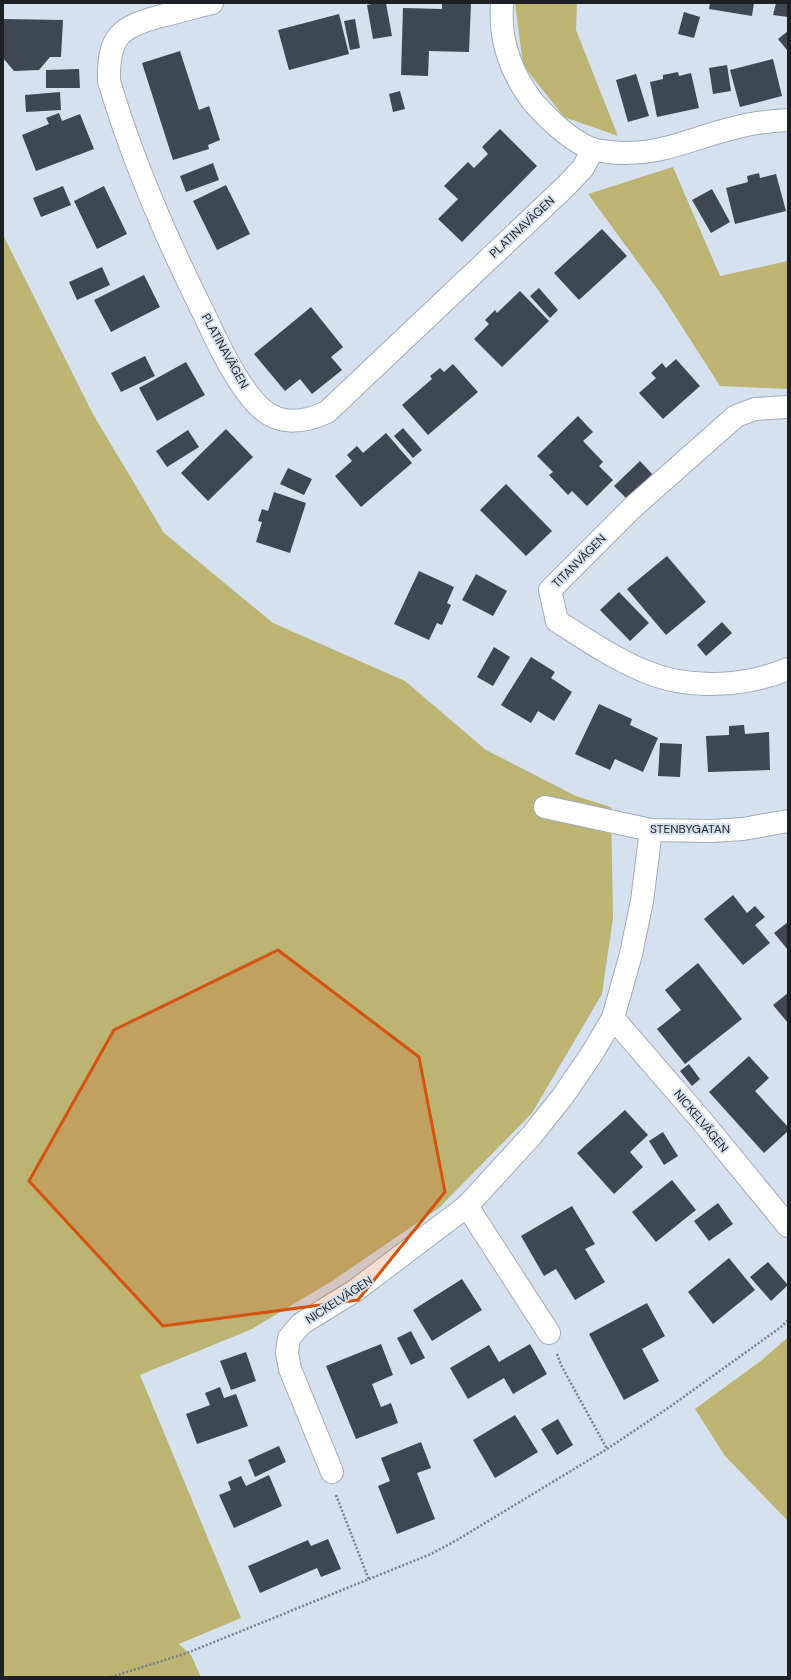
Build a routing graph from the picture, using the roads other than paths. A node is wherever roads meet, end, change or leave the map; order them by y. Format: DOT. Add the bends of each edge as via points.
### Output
graph roads {
  1 [pos="212,3"];
  2 [pos="502,3"];
  3 [pos="788,120"];
  4 [pos="593,149"];
  5 [pos="788,407"];
  6 [pos="786,677"];
  7 [pos="545,807"];
  8 [pos="788,821"];
  9 [pos="651,830"];
  10 [pos="613,1018"];
  11 [pos="467,1206"];
  12 [pos="788,1226"];
  13 [pos="549,1333"];
  14 [pos="332,1472"];
  1 -- 4 [label="street, PLATINAVÄGEN" via="139,22 127,28 117,38 112,49 108,62 109,81 147,192 170,246 221,349 238,378 262,410 286,421 313,419 327,412 566,186 583,168"];
  2 -- 4 [label="street" via="503,37 519,81 553,123"];
  3 -- 4 [label="street" via="735,127 664,150 618,153"];
  5 -- 6 [label="street, TITANVÄGEN" via="755,409 736,416 632,508 550,590 557,621 621,660 646,672 696,684 725,684"];
  7 -- 9 [label="street, STENBYGATAN"];
  8 -- 9 [label="street, STENBYGATAN" via="742,829"];
  9 -- 10 [label="street, NICKELVÄGEN" via="642,901 631,954"];
  10 -- 11 [label="street, NICKELVÄGEN" via="563,1096"];
  10 -- 12 [label="street, NICKELVÄGEN"];
  11 -- 13 [label="street"];
  11 -- 14 [label="street, NICKELVÄGEN" via="356,1290 302,1324 289,1338 290,1369"];
}
